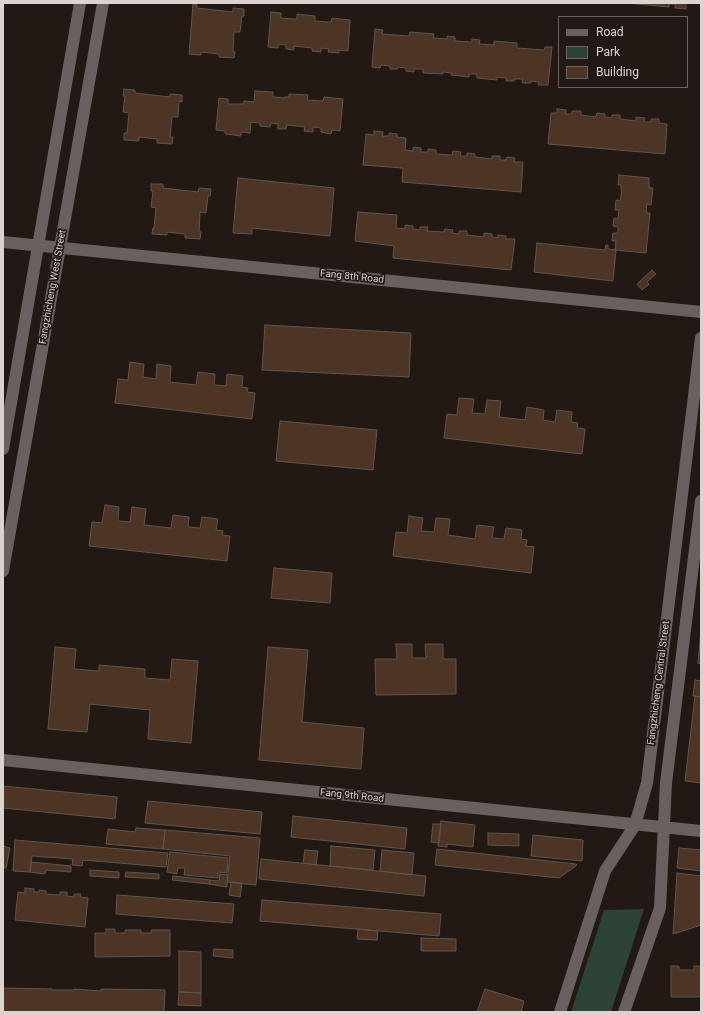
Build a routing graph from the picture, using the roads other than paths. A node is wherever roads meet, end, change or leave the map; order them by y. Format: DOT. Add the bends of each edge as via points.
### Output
graph roads {
  1 [pos="80,3"];
  2 [pos="103,3"];
  3 [pos="3,242"];
  4 [pos="38,246"];
  5 [pos="60,248"];
  6 [pos="701,312"];
  7 [pos="701,338"];
  8 [pos="3,449"];
  9 [pos="701,501"];
  10 [pos="3,571"];
  11 [pos="3,760"];
  12 [pos="634,825"];
  13 [pos="665,828"];
  14 [pos="701,831"];
  15 [pos="560,1012"];
  16 [pos="624,1012"];
  1 -- 4 [label="street"];
  2 -- 5 [label="street, Fangzhicheng West Street"];
  3 -- 4 [label="street, Fang 8th Road"];
  4 -- 5 [label="street, Fang 8th Road"];
  4 -- 8 [label="street"];
  5 -- 6 [label="street, Fang 8th Road"];
  5 -- 10 [label="street, Fangzhicheng West Street"];
  7 -- 12 [label="street, Fangzhicheng Central Street" via="647,783"];
  9 -- 13 [label="street, Fangzhicheng Central Street" via="666,783"];
  11 -- 12 [label="street, Fang 9th Road"];
  12 -- 13 [label="street, Fang 9th Road"];
  12 -- 15 [label="street, Fangzhicheng Central Street" via="605,871"];
  13 -- 14 [label="street, Fang 9th Road"];
  13 -- 16 [label="street, Fangzhicheng Central Street" via="660,908"];
}
